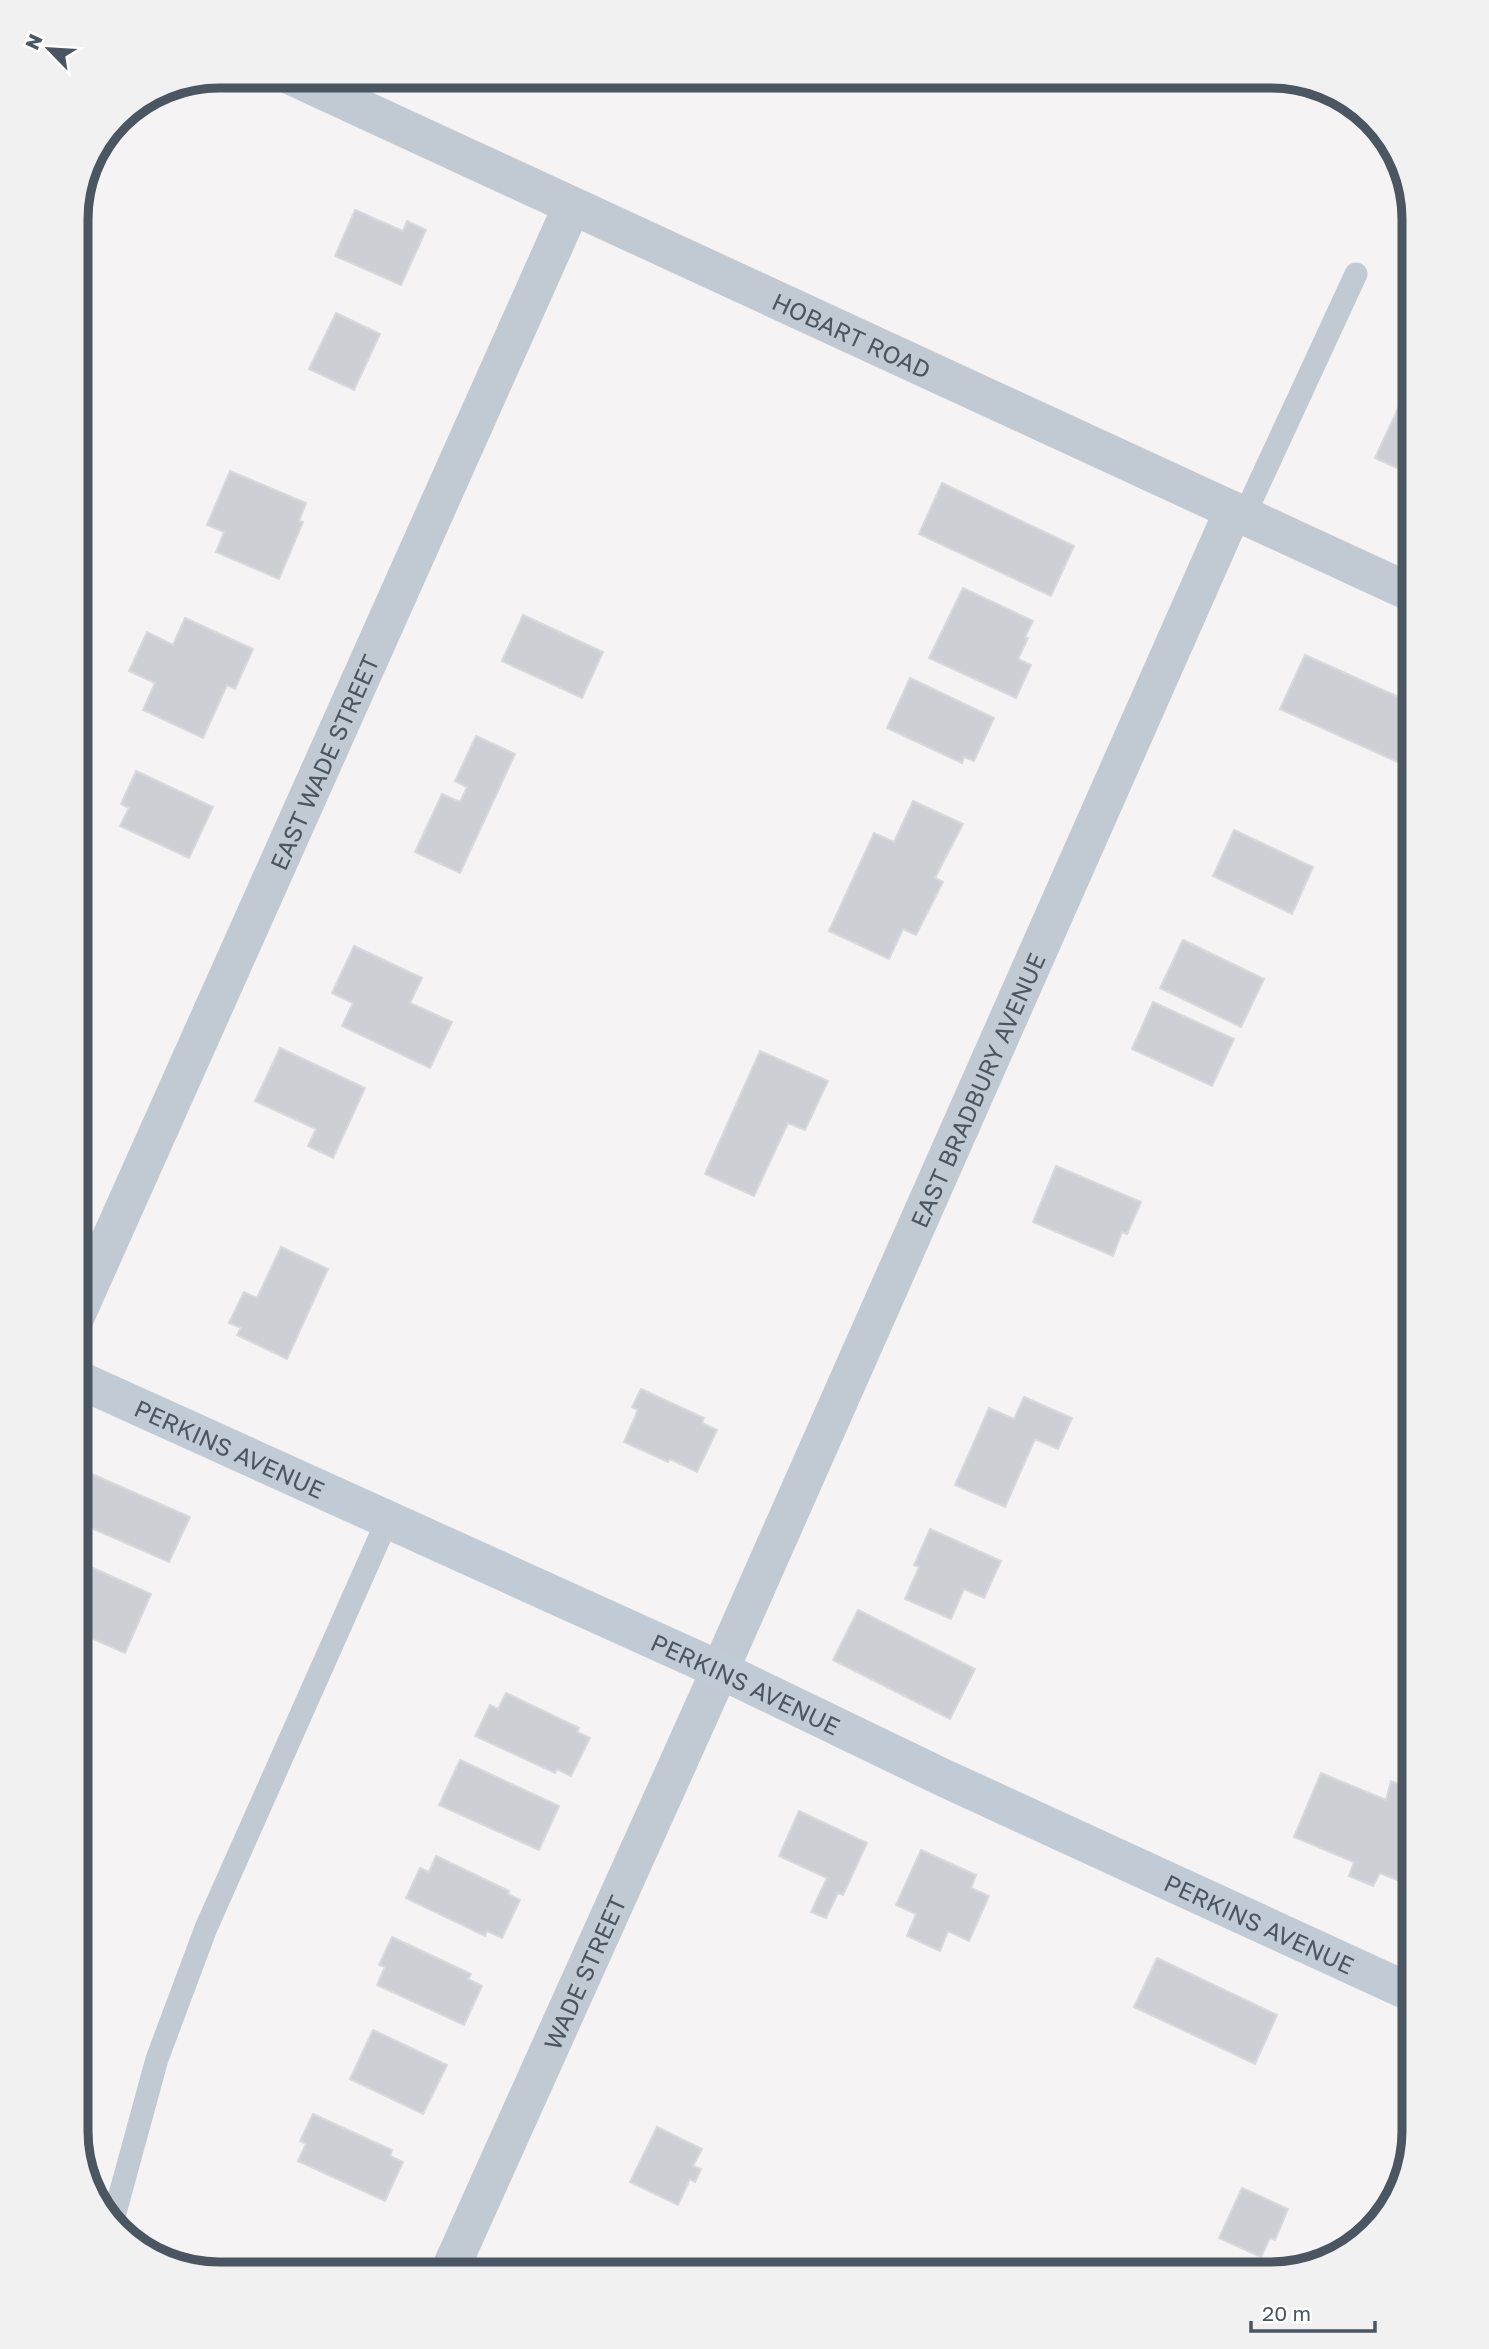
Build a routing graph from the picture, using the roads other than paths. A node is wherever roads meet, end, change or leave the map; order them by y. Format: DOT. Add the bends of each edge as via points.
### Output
graph roads {
  1 [pos="317,88"];
  2 [pos="572,206"];
  3 [pos="1356,274"];
  4 [pos="1239,514"];
  5 [pos="1402,589"];
  6 [pos="88,1289"];
  7 [pos="88,1384"];
  8 [pos="387,1521"];
  9 [pos="719,1670"];
  10 [pos="1402,1988"];
  11 [pos="116,2211"];
  12 [pos="455,2261"];
  1 -- 2 [label="street, HOBART ROAD"];
  2 -- 4 [label="street, HOBART ROAD"];
  2 -- 6 [label="street, EAST WADE STREET"];
  3 -- 4 [label="lane"];
  4 -- 5 [label="street, HOBART ROAD"];
  4 -- 9 [label="street, EAST BRADBURY AVENUE"];
  7 -- 8 [label="street, PERKINS AVENUE"];
  8 -- 9 [label="street, PERKINS AVENUE"];
  8 -- 11 [label="lane" via="205,1928 157,2059"];
  9 -- 10 [label="street, PERKINS AVENUE"];
  9 -- 12 [label="street, WADE STREET"];
}
